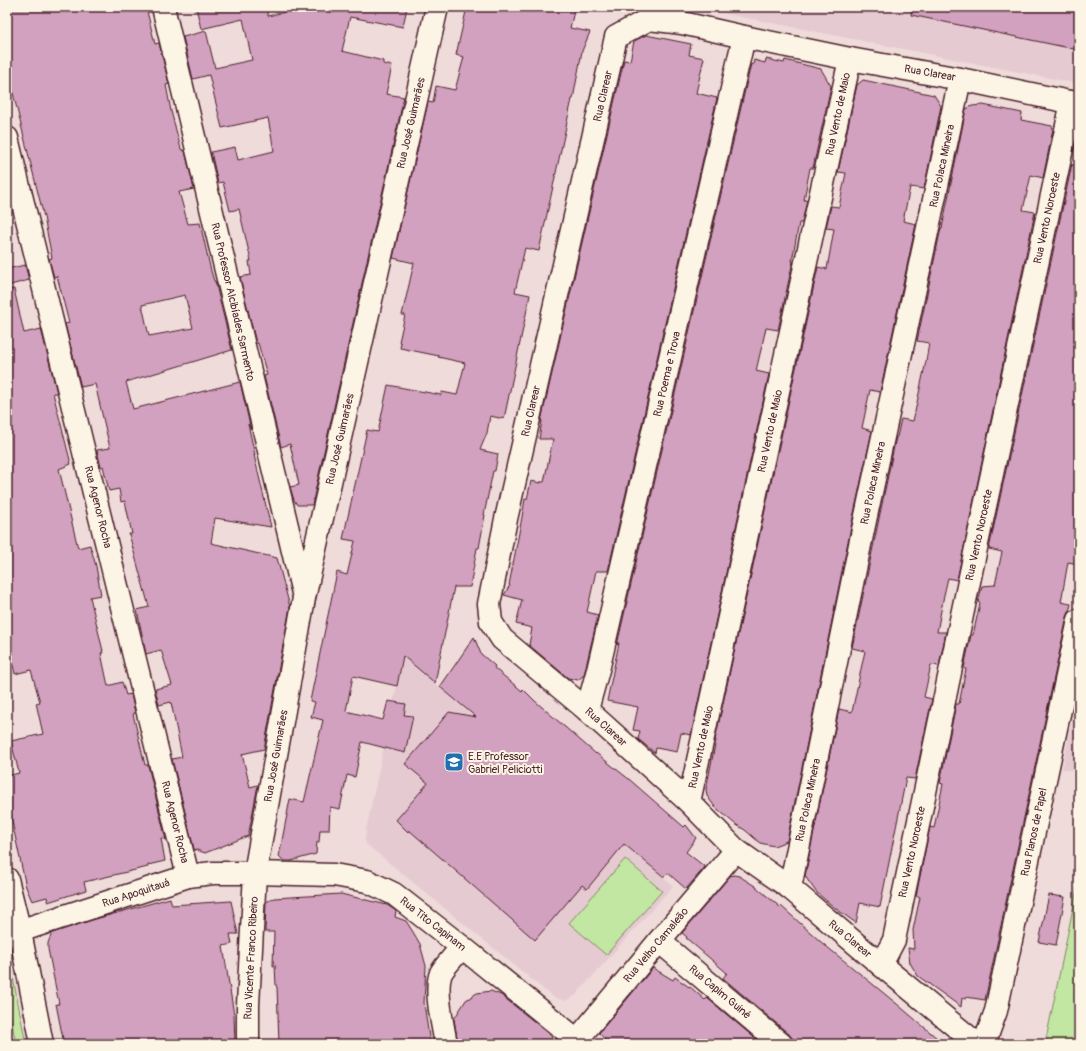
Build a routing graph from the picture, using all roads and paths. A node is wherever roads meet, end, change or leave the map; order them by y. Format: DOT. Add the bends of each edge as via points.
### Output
graph roads {
  1 [pos="163,7"];
  2 [pos="437,7"];
  3 [pos="651,13"];
  4 [pos="744,37"];
  5 [pos="850,59"];
  6 [pos="960,79"];
  7 [pos="1076,103"];
  8 [pos="7,138"];
  9 [pos="304,598"];
  10 [pos="1079,620"];
  11 [pos="587,710"];
  12 [pos="689,802"];
  13 [pos="736,850"];
  14 [pos="255,873"];
  15 [pos="188,876"];
  16 [pos="7,879"];
  17 [pos="790,888"];
  18 [pos="13,934"];
  19 [pos="659,941"];
  20 [pos="462,946"];
  21 [pos="881,965"];
  22 [pos="580,1042"];
  23 [pos="42,1044"];
  24 [pos="248,1044"];
  25 [pos="446,1044"];
  26 [pos="782,1044"];
  27 [pos="977,1044"];
  28 [pos="984,1044"];
  1 -- 9 [label="street, Rua Professor Alcibíades Sarmento"];
  2 -- 9 [label="street, Rua José Guimarães"];
  3 -- 4 [label="street, Rua Clarear"];
  3 -- 11 [label="street, Rua Clarear" via="616,37 489,604 491,622 502,639"];
  4 -- 5 [label="street, Rua Clarear"];
  4 -- 11 [label="street, Rua Poema e Trova"];
  5 -- 6 [label="street, Rua Clarear"];
  5 -- 12 [label="street, Rua Vento de Maio"];
  6 -- 7 [label="street, Rua Clarear"];
  6 -- 17 [label="street, Rua Polaca Mineira" via="863,530"];
  7 -- 21 [label="street, Rua Vento Noroeste" via="975,553 894,940"];
  8 -- 15 [label="street, Rua Agenor Rocha"];
  9 -- 14 [label="street, Rua José Guimarães"];
  10 -- 28 [label="street, Rua Planos de Papel" via="996,1011"];
  11 -- 12 [label="street, Rua Clarear"];
  12 -- 13 [label="street, Rua Clarear"];
  13 -- 17 [label="street, Rua Clarear"];
  13 -- 19 [label="street, Rua Velho Camaleão"];
  14 -- 15 [label="street, Rua Apoquitauá"];
  14 -- 20 [label="street, Rua Tito Capinam" via="334,875 368,881 394,894"];
  14 -- 24 [label="street, Rua Vicente Franco Ribeiro"];
  15 -- 18 [label="street, Rua Apoquitauá"];
  16 -- 18 [label="street"];
  17 -- 21 [label="street, Rua Clarear"];
  18 -- 23 [label="street"];
  19 -- 22 [label="street, Rua Velho Camaleão"];
  19 -- 26 [label="street, Rua Capim Guiné"];
  20 -- 22 [label="street, Rua Tito Capinam"];
  20 -- 25 [label="street" via="441,973 440,1006"];
  21 -- 27 [label="street, Rua Clarear"];
}
